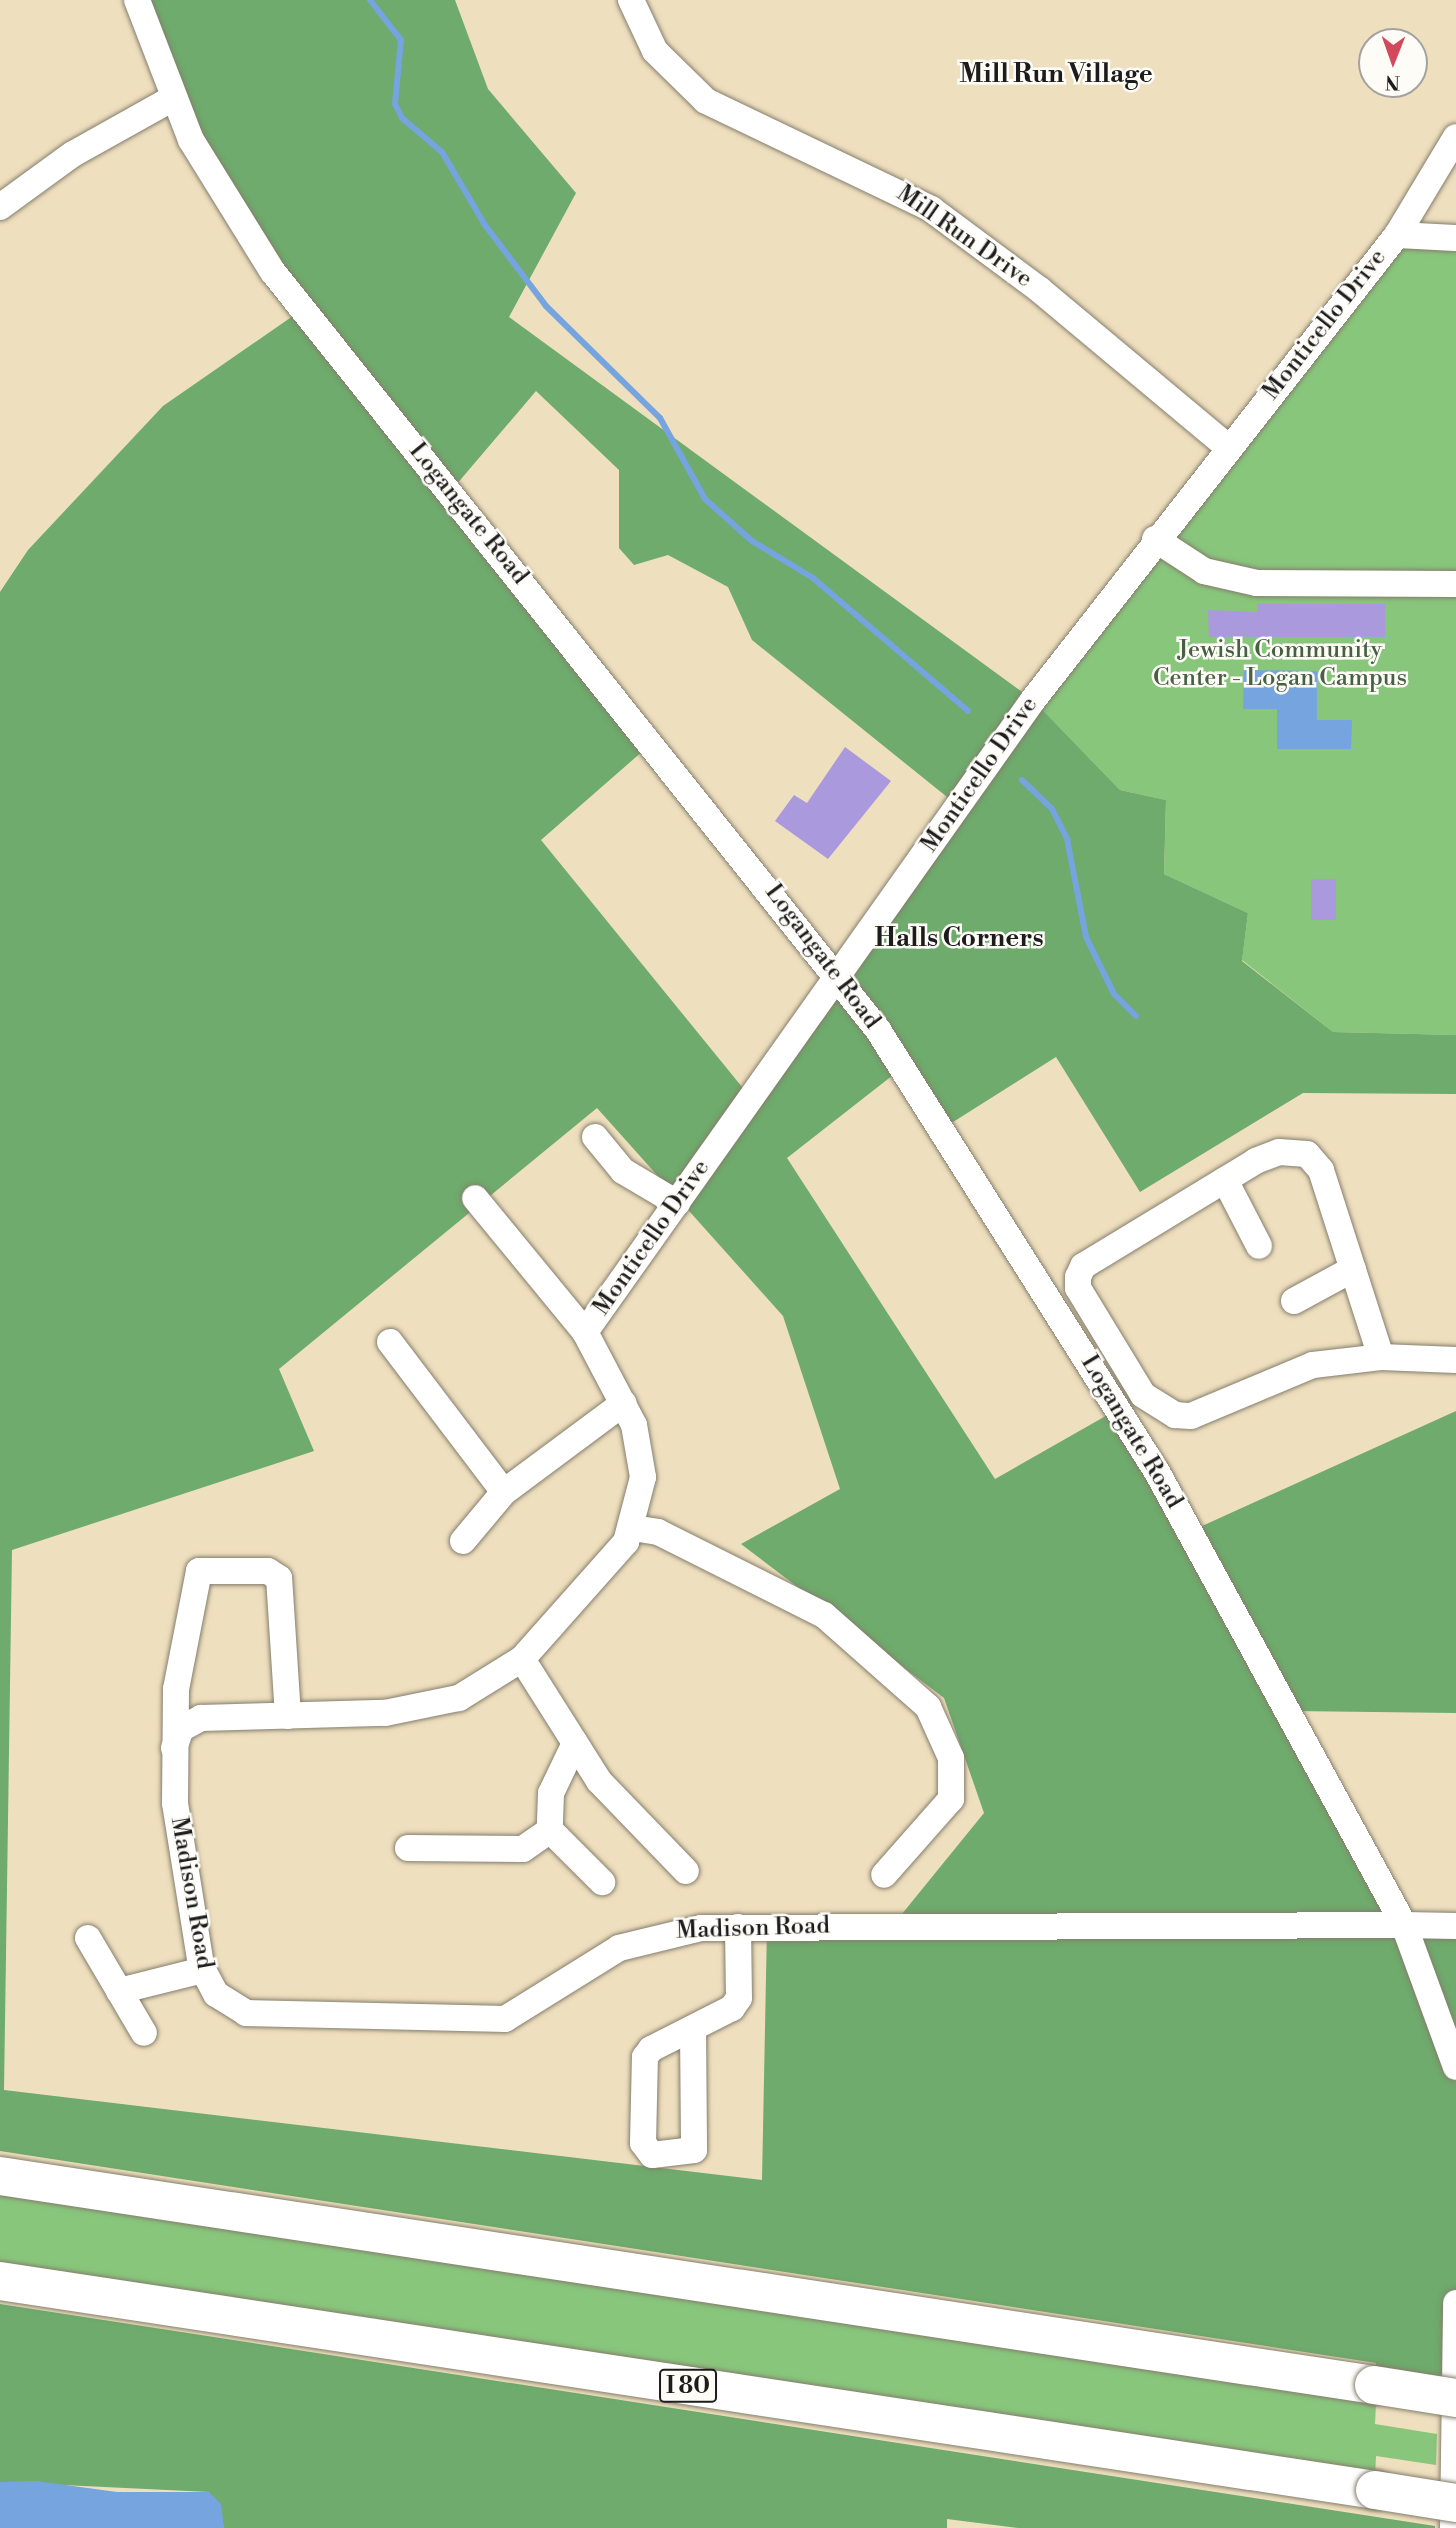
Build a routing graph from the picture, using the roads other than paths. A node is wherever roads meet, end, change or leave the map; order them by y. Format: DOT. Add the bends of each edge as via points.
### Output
graph roads {
  1 [pos="137,0"];
  2 [pos="631,0"];
  3 [pos="173,98"];
  4 [pos="1456,137"];
  5 [pos="0,207"];
  6 [pos="1397,235"];
  7 [pos="1456,238"];
  8 [pos="1228,447"];
  9 [pos="1155,539"];
  10 [pos="1456,584"];
  11 [pos="840,978"];
  12 [pos="595,1137"];
  13 [pos="1225,1180"];
  14 [pos="475,1198"];
  15 [pos="677,1203"];
  16 [pos="1259,1246"];
  17 [pos="1353,1269"];
  18 [pos="1294,1301"];
  19 [pos="1092,1311"];
  20 [pos="1066,1325"];
  21 [pos="585,1332"];
  22 [pos="390,1342"];
  23 [pos="1381,1357"];
  24 [pos="1456,1360"];
  25 [pos="624,1403"];
  26 [pos="503,1492"];
  27 [pos="633,1528"];
  28 [pos="463,1541"];
  29 [pos="522,1659"];
  30 [pos="288,1716"];
  31 [pos="575,1743"];
  32 [pos="174,1748"];
  33 [pos="550,1830"];
  34 [pos="408,1848"];
  35 [pos="685,1871"];
  36 [pos="884,1875"];
  37 [pos="602,1882"];
  38 [pos="1404,1925"];
  39 [pos="1456,1926"];
  40 [pos="738,1927"];
  41 [pos="88,1938"];
  42 [pos="203,1970"];
  43 [pos="119,1991"];
  44 [pos="693,2029"];
  45 [pos="144,2034"];
  46 [pos="1456,2067"];
  47 [pos="0,2176"];
  48 [pos="0,2281"];
  49 [pos="1456,2303"];
  50 [pos="1456,2398"];
  51 [pos="1456,2503"];
  52 [pos="1453,2528"];
  1 -- 3 [label="street, Logangate Road"];
  2 -- 8 [label="street, Mill Run Drive" via="655,51 706,101 931,208 1040,290"];
  3 -- 5 [label="street" via="72,154"];
  3 -- 11 [label="street, Logangate Road" via="191,140 273,272"];
  4 -- 6 [label="street, Monticello Drive"];
  6 -- 7 [label="street, Monticello Drive"];
  6 -- 8 [label="street, Monticello Drive"];
  8 -- 9 [label="street, Monticello Drive"];
  9 -- 10 [label="street" via="1204,570 1257,583"];
  9 -- 11 [label="street, Monticello Drive" via="965,794"];
  11 -- 15 [label="street, Monticello Drive"];
  11 -- 20 [label="street, Logangate Road"];
  12 -- 15 [label="street" via="623,1171"];
  13 -- 16 [label="street"];
  13 -- 17 [label="street" via="1279,1152 1307,1154 1321,1170"];
  13 -- 19 [label="street" via="1083,1266 1078,1288"];
  14 -- 21 [label="street"];
  15 -- 21 [label="street, Monticello Drive"];
  17 -- 18 [label="street"];
  17 -- 23 [label="street"];
  19 -- 20 [label="street"];
  19 -- 23 [label="street" via="1143,1395 1175,1415 1191,1416 1313,1366"];
  20 -- 38 [label="street, Logangate Road" via="1264,1662"];
  21 -- 25 [label="street"];
  22 -- 26 [label="street"];
  23 -- 24 [label="street"];
  25 -- 26 [label="street"];
  25 -- 27 [label="street" via="642,1461"];
  26 -- 28 [label="street"];
  27 -- 29 [label="street" via="608,1569"];
  27 -- 36 [label="street" via="669,1537 824,1615 928,1707 951,1758 951,1799"];
  29 -- 30 [label="street" via="485,1685 428,1707"];
  29 -- 31 [label="street"];
  30 -- 32 [label="street" via="201,1718 181,1729"];
  30 -- 32 [label="street, Madison Road" via="279,1578 268,1571 199,1571 176,1689"];
  31 -- 33 [label="street" via="551,1793"];
  31 -- 35 [label="street" via="599,1781"];
  32 -- 42 [label="street, Madison Road" via="175,1803"];
  33 -- 34 [label="street" via="523,1849"];
  33 -- 37 [label="street"];
  38 -- 39 [label="street"];
  38 -- 40 [label="street, Madison Road"];
  38 -- 46 [label="street, Logangate Road"];
  40 -- 42 [label="street, Madison Road" via="649,1936 505,2019 266,2017 231,2006"];
  40 -- 44 [label="street" via="739,1998"];
  41 -- 43 [label="street"];
  42 -- 43 [label="street"];
  43 -- 45 [label="street"];
  47 -- 50 [label="highway, bridge"];
  48 -- 51 [label="highway, I 80, bridge"];
  49 -- 52 [label="street"];
}
